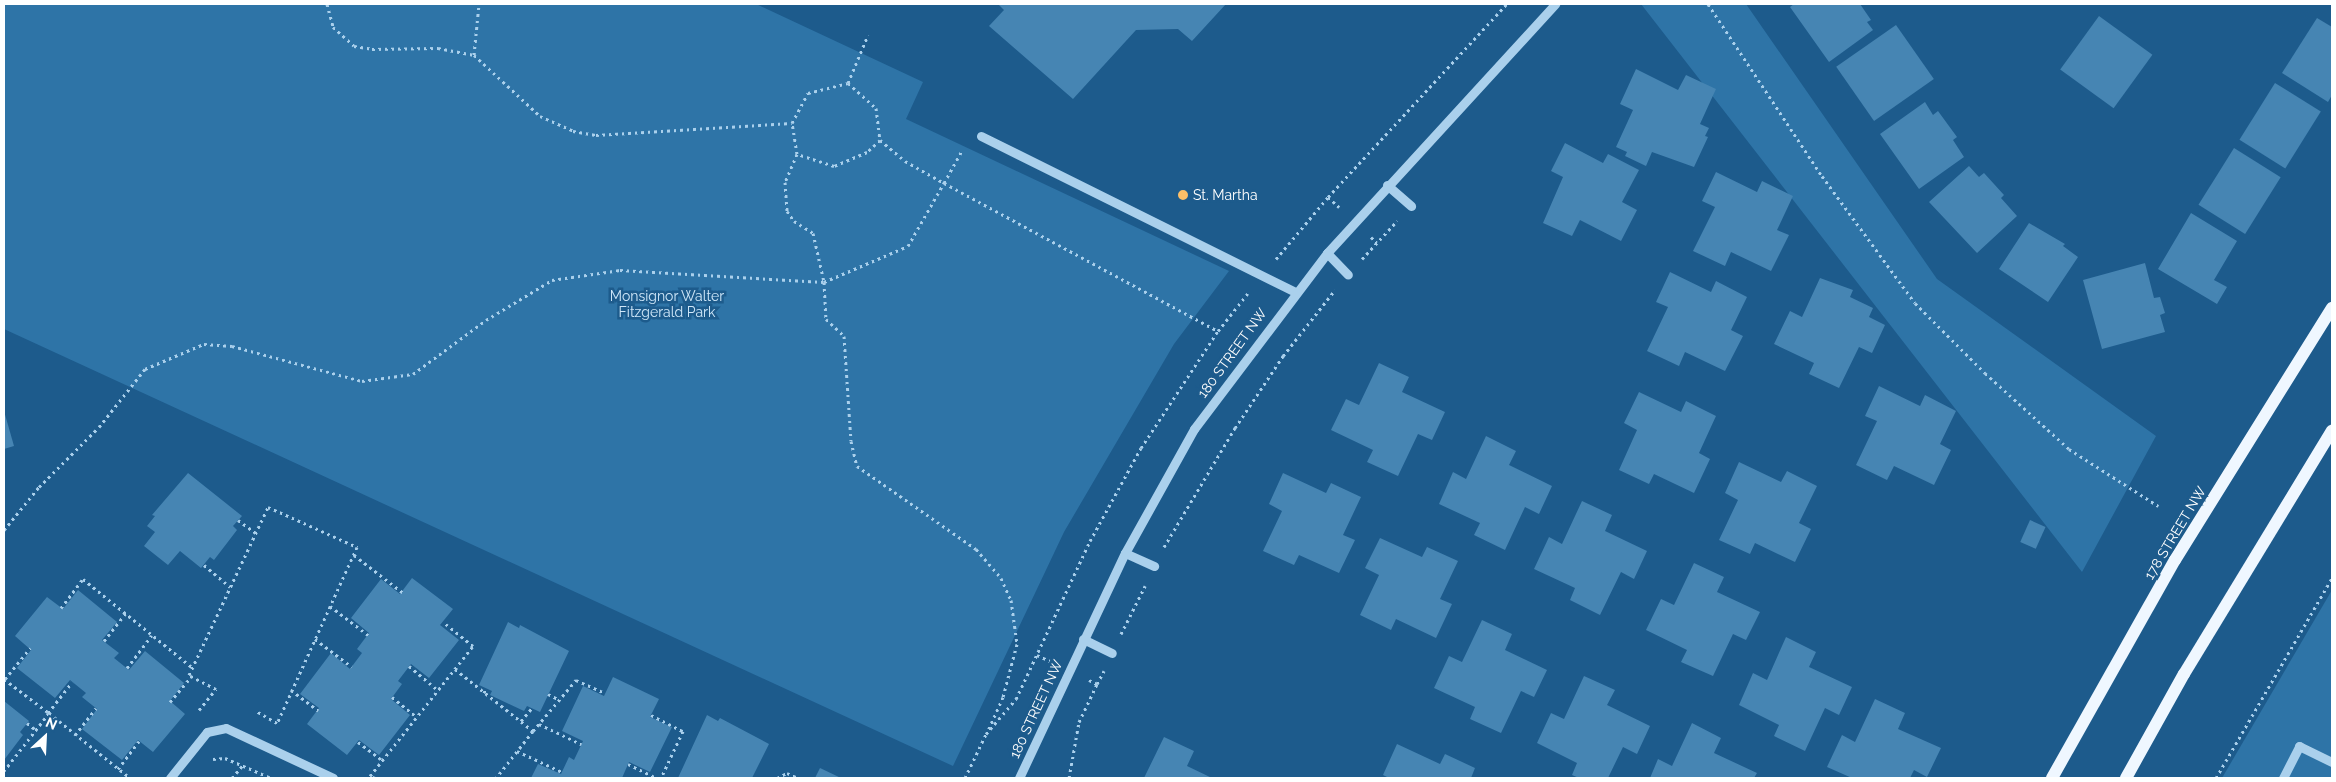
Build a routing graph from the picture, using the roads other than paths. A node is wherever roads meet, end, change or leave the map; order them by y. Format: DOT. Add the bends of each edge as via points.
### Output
graph roads {
  1 [pos="1555,4"];
  2 [pos="981,136"];
  3 [pos="1388,186"];
  4 [pos="1411,206"];
  5 [pos="1327,254"];
  6 [pos="1348,275"];
  7 [pos="1295,292"];
  8 [pos="2332,308"];
  9 [pos="2332,431"];
  10 [pos="1125,552"];
  11 [pos="1154,566"];
  12 [pos="1083,639"];
  13 [pos="1112,653"];
  14 [pos="2332,762"];
  15 [pos="170,778"];
  16 [pos="333,778"];
  17 [pos="1019,778"];
  18 [pos="2052,778"];
  19 [pos="2126,778"];
  20 [pos="2283,778"];
  1 -- 3 [label="street, 180 STREET NW"];
  2 -- 7 [label="street"];
  3 -- 4 [label="street"];
  3 -- 5 [label="street, 180 STREET NW"];
  5 -- 6 [label="street"];
  5 -- 7 [label="street, 180 STREET NW"];
  7 -- 10 [label="street, 180 STREET NW" via="1194,429"];
  8 -- 18 [label="main road, 178 STREET NW" via="2156,594"];
  9 -- 19 [label="main road" via="2184,674"];
  10 -- 11 [label="street"];
  10 -- 12 [label="street, 180 STREET NW"];
  12 -- 13 [label="street"];
  12 -- 17 [label="street, 180 STREET NW"];
  14 -- 20 [label="street" via="2299,746"];
  15 -- 16 [label="street" via="207,732 226,728"];
}
